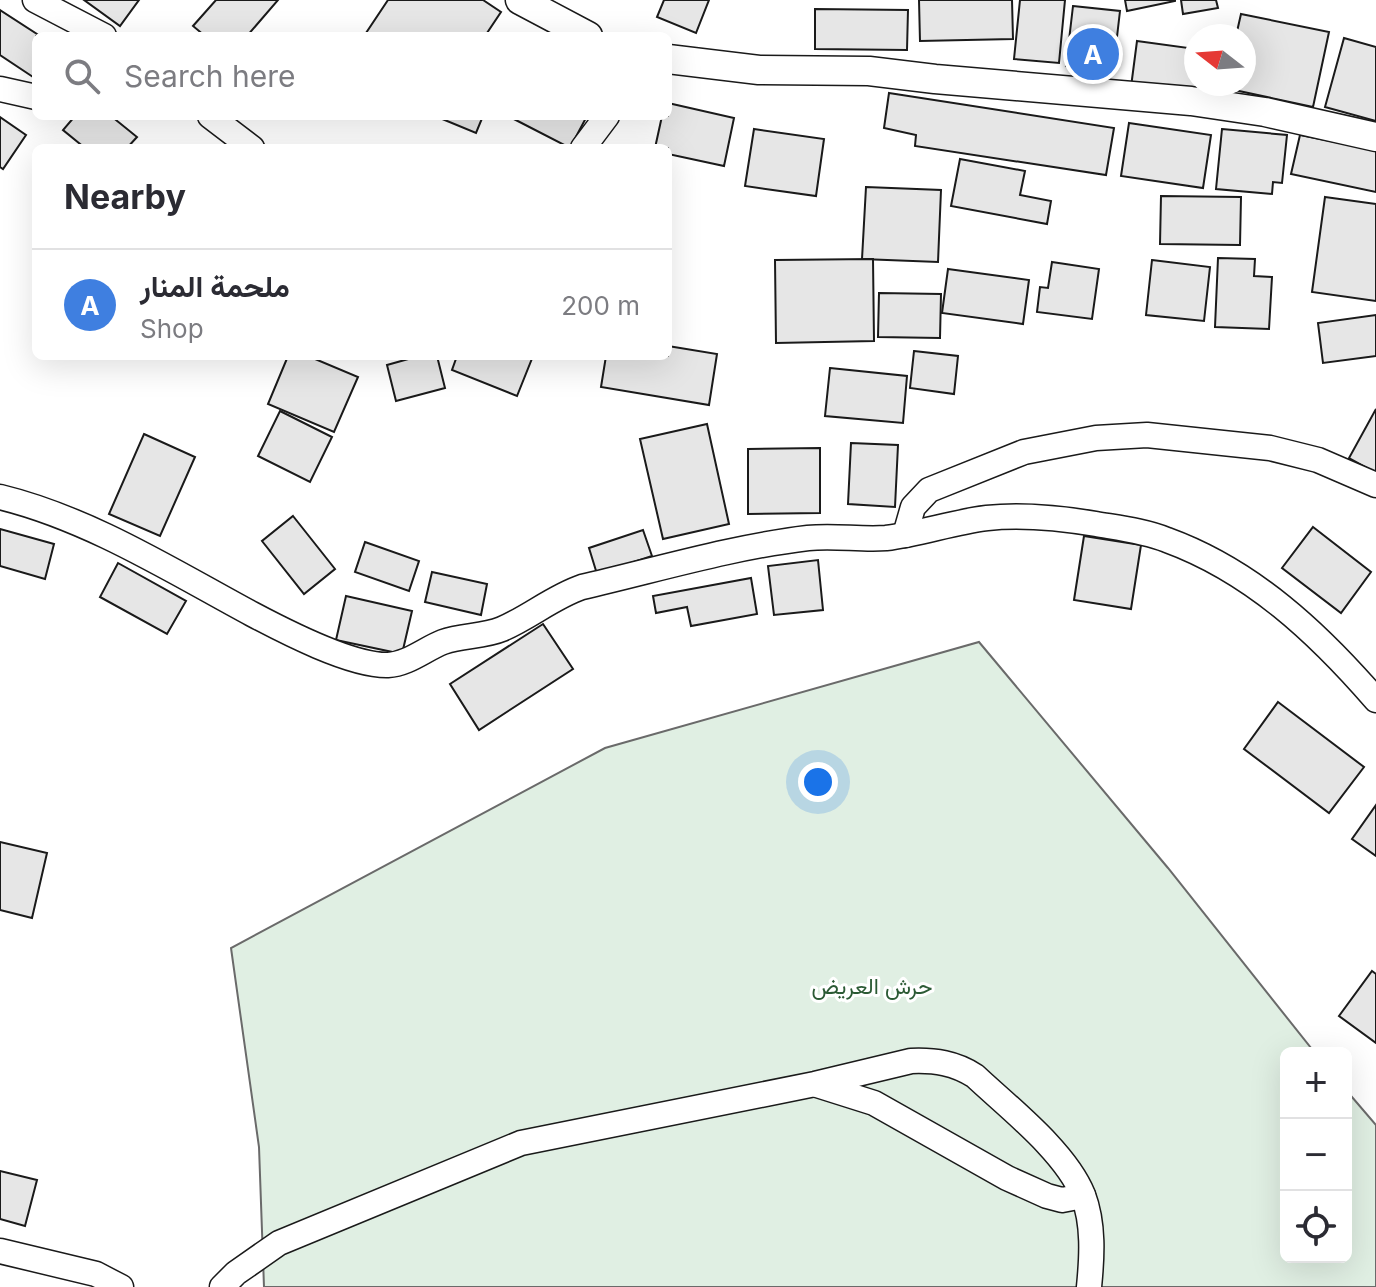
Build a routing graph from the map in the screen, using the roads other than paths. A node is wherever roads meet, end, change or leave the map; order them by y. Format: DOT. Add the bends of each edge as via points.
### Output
graph roads {
  1 [pos="35,0"];
  2 [pos="520,0"];
  3 [pos="96,32"];
  4 [pos="580,32"];
  5 [pos="672,59"];
  6 [pos="0,89"];
  7 [pos="32,96"];
  8 [pos="215,120"];
  9 [pos="604,120"];
  10 [pos="1376,137"];
  11 [pos="247,144"];
  12 [pos="586,144"];
  13 [pos="1376,485"];
  14 [pos="0,497"];
  15 [pos="905,535"];
  16 [pos="1376,700"];
  17 [pos="815,1084"];
  18 [pos="1083,1196"];
  19 [pos="0,1251"];
  20 [pos="121,1287"];
  21 [pos="222,1287"];
  22 [pos="1089,1287"];
  1 -- 3 [label="street"];
  2 -- 4 [label="street"];
  5 -- 10 [label="street" via="759,70 869,71 1191,101"];
  6 -- 7 [label="street"];
  8 -- 11 [label="street"];
  9 -- 12 [label="street"];
  13 -- 15 [label="street" via="1318,460 1270,448 1147,435 1096,438 1024,452 929,490 913,507"];
  14 -- 15 [label="street" via="85,528 287,633 387,665 444,642 504,628 582,587 789,540"];
  15 -- 16 [label="street" via="988,518 1039,517 1164,538 1238,575 1297,618"];
  17 -- 18 [label="street" via="874,1103 1047,1196"];
  17 -- 18 [label="street" via="911,1061 962,1067 1043,1141"];
  17 -- 21 [label="street" via="521,1143 279,1243"];
  18 -- 22 [label="street" via="1092,1230"];
  19 -- 20 [label="street" via="96,1274"];
}
